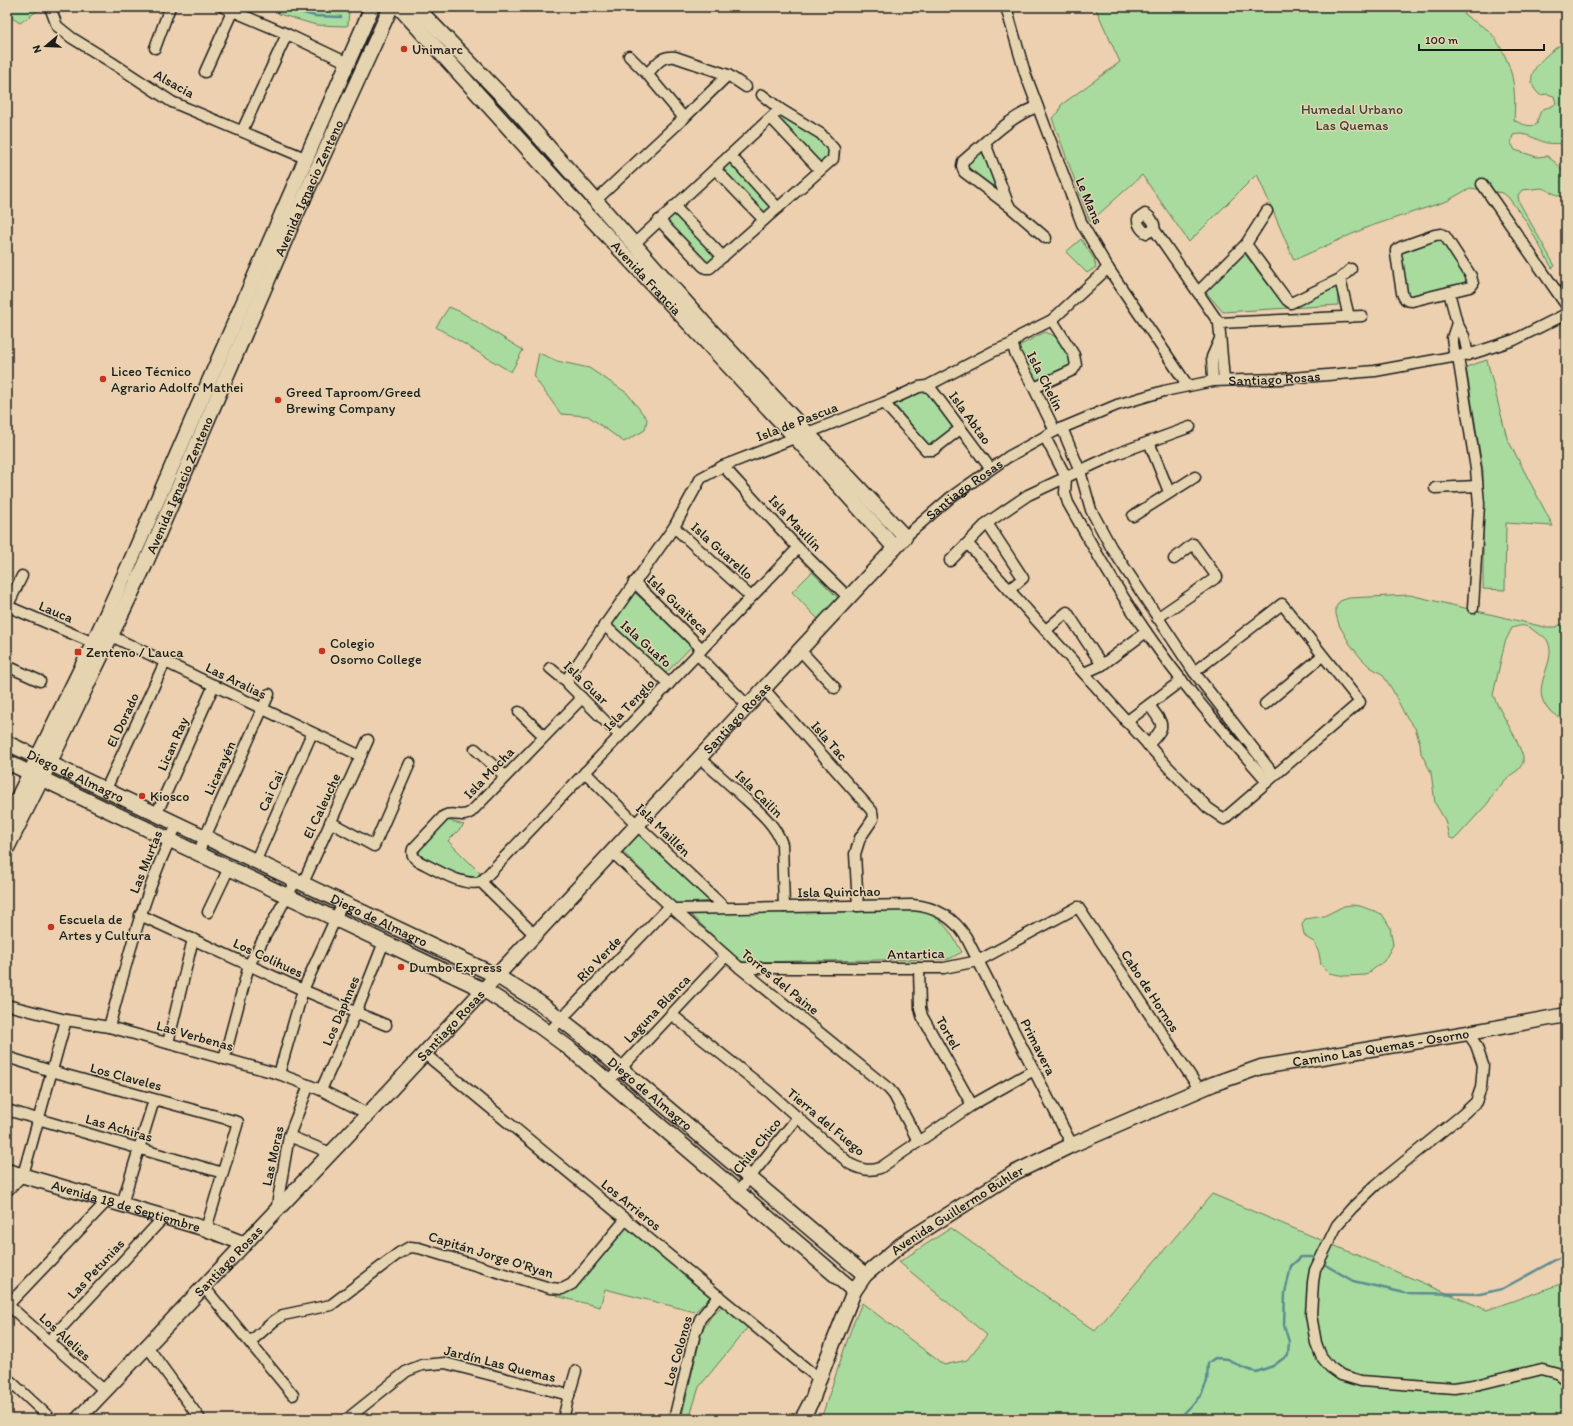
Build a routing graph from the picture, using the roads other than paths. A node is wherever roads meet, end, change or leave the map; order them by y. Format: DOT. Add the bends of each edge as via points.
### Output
graph roads {
  1 [pos="50,7"];
  2 [pos="170,7"];
  3 [pos="372,7"];
  4 [pos="391,7"];
  5 [pos="399,7"];
  6 [pos="416,7"];
  7 [pos="1006,7"];
  8 [pos="227,9"];
  9 [pos="287,34"];
  10 [pos="155,48"];
  11 [pos="629,56"];
  12 [pos="348,63"];
  13 [pos="205,72"];
  14 [pos="647,74"];
  15 [pos="728,76"];
  16 [pos="746,87"];
  17 [pos="762,95"];
  18 [pos="1037,107"];
  19 [pos="780,109"];
  20 [pos="684,118"];
  21 [pos="771,118"];
  22 [pos="242,131"];
  23 [pos="985,143"];
  24 [pos="730,155"];
  25 [pos="306,158"];
  26 [pos="715,169"];
  27 [pos="820,170"];
  28 [pos="1482,184"];
  29 [pos="290,195"];
  30 [pos="596,200"];
  31 [pos="301,204"];
  32 [pos="674,206"];
  33 [pos="1009,206"];
  34 [pos="778,208"];
  35 [pos="584,211"];
  36 [pos="1267,211"];
  37 [pos="659,220"];
  38 [pos="764,220"];
  39 [pos="1154,229"];
  40 [pos="1046,238"];
  41 [pos="634,244"];
  42 [pos="1246,244"];
  43 [pos="723,257"];
  44 [pos="641,261"];
  45 [pos="1108,268"];
  46 [pos="1351,269"];
  47 [pos="1340,278"];
  48 [pos="1198,292"];
  49 [pos="1448,292"];
  50 [pos="1566,305"];
  51 [pos="1566,314"];
  52 [pos="1362,316"];
  53 [pos="1349,317"];
  54 [pos="1052,320"];
  55 [pos="1219,322"];
  56 [pos="1457,323"];
  57 [pos="1012,344"];
  58 [pos="1468,354"];
  59 [pos="1456,357"];
  60 [pos="1218,380"];
  61 [pos="927,386"];
  62 [pos="1188,386"];
  63 [pos="1034,388"];
  64 [pos="884,403"];
  65 [pos="1190,427"];
  66 [pos="960,430"];
  67 [pos="1059,430"];
  68 [pos="193,435"];
  69 [pos="801,435"];
  70 [pos="1045,436"];
  71 [pos="1148,442"];
  72 [pos="723,466"];
  73 [pos="990,468"];
  74 [pos="1080,471"];
  75 [pos="1195,476"];
  76 [pos="1066,477"];
  77 [pos="1477,486"];
  78 [pos="1435,488"];
  79 [pos="1169,492"];
  80 [pos="1134,516"];
  81 [pos="987,523"];
  82 [pos="674,527"];
  83 [pos="905,537"];
  84 [pos="968,544"];
  85 [pos="798,548"];
  86 [pos="895,548"];
  87 [pos="132,559"];
  88 [pos="1174,559"];
  89 [pos="950,561"];
  90 [pos="144,565"];
  91 [pos="22,576"];
  92 [pos="634,582"];
  93 [pos="1009,590"];
  94 [pos="751,597"];
  95 [pos="849,598"];
  96 [pos="7,606"];
  97 [pos="1473,608"];
  98 [pos="1158,618"];
  99 [pos="604,625"];
  100 [pos="1046,630"];
  101 [pos="1146,632"];
  102 [pos="101,637"];
  103 [pos="800,650"];
  104 [pos="699,652"];
  105 [pos="1322,656"];
  106 [pos="165,662"];
  107 [pos="1102,665"];
  108 [pos="7,666"];
  109 [pos="550,668"];
  110 [pos="1194,672"];
  111 [pos="1084,673"];
  112 [pos="568,680"];
  113 [pos="1182,680"];
  114 [pos="40,681"];
  115 [pos="669,684"];
  116 [pos="214,686"];
  117 [pos="835,688"];
  118 [pos="764,689"];
  119 [pos="269,694"];
  120 [pos="582,698"];
  121 [pos="1265,704"];
  122 [pos="1149,705"];
  123 [pos="748,706"];
  124 [pos="262,709"];
  125 [pos="519,712"];
  126 [pos="1126,722"];
  127 [pos="312,733"];
  128 [pos="544,736"];
  129 [pos="620,736"];
  130 [pos="368,740"];
  131 [pos="7,743"];
  132 [pos="1148,745"];
  133 [pos="475,749"];
  134 [pos="361,756"];
  135 [pos="700,758"];
  136 [pos="44,759"];
  137 [pos="7,762"];
  138 [pos="410,763"];
  139 [pos="585,772"];
  140 [pos="36,776"];
  141 [pos="505,776"];
  142 [pos="1271,778"];
  143 [pos="106,789"];
  144 [pos="157,813"];
  145 [pos="7,820"];
  146 [pos="330,822"];
  147 [pos="178,823"];
  148 [pos="637,825"];
  149 [pos="205,836"];
  150 [pos="170,840"];
  151 [pos="7,848"];
  152 [pos="612,852"];
  153 [pos="198,853"];
  154 [pos="256,860"];
  155 [pos="229,868"];
  156 [pos="299,881"];
  157 [pos="481,882"];
  158 [pos="287,896"];
  159 [pos="343,902"];
  160 [pos="858,906"];
  161 [pos="724,907"];
  162 [pos="784,907"];
  163 [pos="1078,907"];
  164 [pos="672,908"];
  165 [pos="208,912"];
  166 [pos="140,916"];
  167 [pos="335,918"];
  168 [pos="535,935"];
  169 [pos="193,939"];
  170 [pos="384,942"];
  171 [pos="726,956"];
  172 [pos="978,961"];
  173 [pos="249,965"];
  174 [pos="740,968"];
  175 [pos="919,968"];
  176 [pos="497,976"];
  177 [pos="303,990"];
  178 [pos="484,990"];
  179 [pos="7,1005"];
  180 [pos="356,1013"];
  181 [pos="672,1014"];
  182 [pos="1566,1015"];
  183 [pos="561,1019"];
  184 [pos="66,1020"];
  185 [pos="386,1025"];
  186 [pos="109,1027"];
  187 [pos="549,1032"];
  188 [pos="1468,1033"];
  189 [pos="168,1043"];
  190 [pos="425,1054"];
  191 [pos="7,1057"];
  192 [pos="224,1059"];
  193 [pos="620,1068"];
  194 [pos="1034,1070"];
  195 [pos="51,1071"];
  196 [pos="279,1074"];
  197 [pos="608,1082"];
  198 [pos="309,1085"];
  199 [pos="321,1090"];
  200 [pos="1200,1090"];
  201 [pos="154,1100"];
  202 [pos="972,1105"];
  203 [pos="7,1110"];
  204 [pos="368,1114"];
  205 [pos="798,1117"];
  206 [pos="38,1119"];
  207 [pos="289,1136"];
  208 [pos="918,1141"];
  209 [pos="1072,1145"];
  210 [pos="140,1149"];
  211 [pos="331,1153"];
  212 [pos="7,1171"];
  213 [pos="223,1173"];
  214 [pos="23,1175"];
  215 [pos="750,1177"];
  216 [pos="7,1191"];
  217 [pos="738,1192"];
  218 [pos="108,1200"];
  219 [pos="122,1204"];
  220 [pos="276,1211"];
  221 [pos="164,1217"];
  222 [pos="626,1219"];
  223 [pos="206,1229"];
  224 [pos="245,1244"];
  225 [pos="865,1275"];
  226 [pos="204,1287"];
  227 [pos="854,1291"];
  228 [pos="719,1296"];
  229 [pos="7,1305"];
  230 [pos="49,1341"];
  231 [pos="250,1342"];
  232 [pos="147,1346"];
  233 [pos="576,1371"];
  234 [pos="7,1378"];
  235 [pos="819,1379"];
  236 [pos="1566,1380"];
  237 [pos="105,1391"];
  238 [pos="293,1395"];
  239 [pos="569,1395"];
  240 [pos="51,1419"];
  241 [pos="78,1419"];
  242 [pos="199,1419"];
  243 [pos="347,1419"];
  244 [pos="563,1419"];
  245 [pos="674,1419"];
  246 [pos="802,1419"];
  1 -- 22 [label="street, Alsacia" via="57,26 72,38 172,102"];
  2 -- 10 [label="street"];
  3 -- 12 [label="main road, Avenida Ignacio Zenteno"];
  4 -- 31 [label="main road, Avenida Ignacio Zenteno"];
  5 -- 35 [label="main road, Avenida Francia"];
  6 -- 30 [label="main road, Avenida Francia" via="512,106"];
  7 -- 18 [label="street, Le Mans"];
  8 -- 9 [label="street"];
  8 -- 13 [label="street"];
  9 -- 12 [label="street"];
  9 -- 22 [label="street"];
  11 -- 14 [label="street"];
  12 -- 25 [label="main road, Avenida Ignacio Zenteno"];
  14 -- 15 [label="street" via="668,56"];
  14 -- 20 [label="street"];
  15 -- 16 [label="street"];
  15 -- 20 [label="street"];
  17 -- 19 [label="street"];
  18 -- 23 [label="street" via="1021,114"];
  18 -- 45 [label="street, Le Mans" via="1079,217"];
  19 -- 21 [label="street"];
  19 -- 27 [label="street" via="821,134 834,149 833,159"];
  20 -- 30 [label="street"];
  21 -- 24 [label="street"];
  21 -- 27 [label="street"];
  22 -- 25 [label="street, Alsacia"];
  23 -- 33 [label="street"];
  23 -- 33 [label="street" via="963,161 964,172"];
  24 -- 26 [label="street"];
  24 -- 34 [label="street"];
  25 -- 29 [label="main road, Avenida Ignacio Zenteno"];
  26 -- 32 [label="street"];
  26 -- 38 [label="street"];
  27 -- 34 [label="street"];
  28 -- 50 [label="street"];
  29 -- 31 [label="main road"];
  29 -- 68 [label="main road, Avenida Ignacio Zenteno"];
  30 -- 35 [label="main road"];
  30 -- 41 [label="main road, Avenida Francia"];
  31 -- 68 [label="main road, Avenida Ignacio Zenteno"];
  32 -- 37 [label="street"];
  32 -- 43 [label="street"];
  33 -- 40 [label="street"];
  34 -- 38 [label="street"];
  35 -- 44 [label="main road, Avenida Francia"];
  36 -- 42 [label="street"];
  37 -- 41 [label="street"];
  37 -- 43 [label="street" via="706,268 710,268"];
  38 -- 43 [label="street"];
  39 -- 48 [label="street"];
  41 -- 44 [label="main road, Avenida Francia"];
  42 -- 47 [label="street" via="1291,303"];
  42 -- 48 [label="street"];
  44 -- 69 [label="main road, Avenida Francia"];
  45 -- 54 [label="street, Isla de Pascua"];
  45 -- 62 [label="street, Le Mans"];
  46 -- 47 [label="street"];
  47 -- 53 [label="street"];
  48 -- 55 [label="street"];
  49 -- 49 [label="street" via="1470,287 1473,280 1445,236 1435,235 1396,250 1404,298 1412,301"];
  49 -- 56 [label="street"];
  51 -- 58 [label="street, Santiago Rosas" via="1514,340"];
  52 -- 53 [label="street"];
  53 -- 55 [label="street"];
  54 -- 57 [label="street, Isla de Pascua" via="1020,336"];
  54 -- 63 [label="street" via="1074,355 1076,365 1073,370"];
  55 -- 60 [label="street" via="1220,339 1212,357"];
  56 -- 58 [label="street" via="1464,336"];
  56 -- 59 [label="street" via="1452,338"];
  57 -- 61 [label="street, Isla de Pascua"];
  57 -- 63 [label="street, Isla Chelín"];
  58 -- 59 [label="street, Santiago Rosas"];
  59 -- 60 [label="street, Santiago Rosas" via="1375,371 1280,379"];
  59 -- 77 [label="street"];
  60 -- 62 [label="street, Santiago Rosas"];
  61 -- 64 [label="street, Isla de Pascua"];
  61 -- 66 [label="street, Isla Abtao"];
  62 -- 67 [label="street, Santiago Rosas" via="1117,406"];
  63 -- 67 [label="street, Isla Chelín"];
  64 -- 66 [label="street" via="926,450 932,450"];
  64 -- 69 [label="street, Isla de Pascua"];
  65 -- 71 [label="street"];
  66 -- 73 [label="street, Isla Abtao"];
  67 -- 70 [label="street, Santiago Rosas"];
  67 -- 74 [label="street, Isla Chelín"];
  68 -- 87 [label="main road, Avenida Ignacio Zenteno"];
  68 -- 90 [label="main road, Avenida Ignacio Zenteno"];
  69 -- 72 [label="street, Isla de Pascua"];
  69 -- 83 [label="main road, Avenida Francia"];
  69 -- 86 [label="main road, Avenida Francia"];
  70 -- 73 [label="street, Santiago Rosas"];
  70 -- 76 [label="street"];
  71 -- 74 [label="street"];
  71 -- 79 [label="street"];
  72 -- 82 [label="street, Isla de Pascua" via="701,478"];
  72 -- 85 [label="street, Isla Maullín"];
  73 -- 83 [label="street, Santiago Rosas" via="951,497"];
  74 -- 76 [label="street"];
  74 -- 98 [label="street, Isla Chelín" via="1091,510 1111,547"];
  75 -- 79 [label="street"];
  76 -- 81 [label="street" via="1028,495"];
  76 -- 101 [label="street" via="1065,493 1068,503"];
  77 -- 78 [label="street"];
  77 -- 97 [label="street" via="1479,504"];
  79 -- 80 [label="street"];
  81 -- 84 [label="street"];
  81 -- 93 [label="street" via="1023,578"];
  82 -- 92 [label="street, Isla de Pascua"];
  82 -- 94 [label="street, Isla Guarello"];
  83 -- 86 [label="main road, Santiago Rosas"];
  84 -- 89 [label="street"];
  84 -- 93 [label="street"];
  85 -- 94 [label="street, Isla Tenglo"];
  85 -- 95 [label="street, Isla Maullín"];
  86 -- 95 [label="main road, Santiago Rosas"];
  87 -- 90 [label="main road"];
  87 -- 102 [label="main road, Avenida Ignacio Zenteno"];
  88 -- 98 [label="street" via="1193,544 1217,577"];
  90 -- 102 [label="main road, Avenida Ignacio Zenteno"];
  91 -- 96 [label="street"];
  92 -- 99 [label="street, Isla de Pascua"];
  92 -- 104 [label="street, Isla Guaiteca"];
  93 -- 100 [label="street"];
  94 -- 104 [label="street, Isla Tenglo"];
  95 -- 103 [label="main road, Santiago Rosas"];
  96 -- 102 [label="street, Lauca"];
  98 -- 110 [label="street, Isla Chelín"];
  99 -- 112 [label="street, Isla de Pascua"];
  99 -- 115 [label="street, Isla Guafo"];
  100 -- 107 [label="street" via="1067,612"];
  100 -- 111 [label="street"];
  101 -- 107 [label="street"];
  101 -- 113 [label="street"];
  102 -- 106 [label="street, Las Aralias"];
  102 -- 136 [label="main road, Avenida Ignacio Zenteno"];
  102 -- 136 [label="main road, Avenida Ignacio Zenteno"];
  103 -- 117 [label="street"];
  103 -- 118 [label="main road, Santiago Rosas"];
  104 -- 115 [label="street, Isla Tenglo"];
  104 -- 123 [label="street, Isla Guaiteca"];
  105 -- 110 [label="street" via="1282,604"];
  105 -- 121 [label="street"];
  105 -- 142 [label="street" via="1360,702"];
  106 -- 116 [label="street, Las Aralias"];
  106 -- 143 [label="street, El Dorado"];
  107 -- 111 [label="street"];
  108 -- 114 [label="street"];
  109 -- 112 [label="street, Isla Guar"];
  110 -- 142 [label="street, Isla Chelín"];
  111 -- 126 [label="street"];
  112 -- 120 [label="street, Isla Guar" via="569,686"];
  113 -- 122 [label="street"];
  113 -- 142 [label="street" via="1202,707"];
  115 -- 129 [label="street, Isla Tenglo"];
  116 -- 124 [label="street, Las Aralias"];
  116 -- 144 [label="street, Lican Ray"];
  118 -- 123 [label="main road, Santiago Rosas"];
  118 -- 160 [label="street, Isla Tac" via="872,811 873,819 860,838 855,854"];
  119 -- 124 [label="street, Licarayén"];
  120 -- 128 [label="street, Isla Mocha"];
  120 -- 129 [label="street, Isla Guar"];
  122 -- 126 [label="street"];
  122 -- 132 [label="street" via="1162,727 1160,733"];
  123 -- 135 [label="main road, Santiago Rosas"];
  124 -- 127 [label="street, Las Aralias"];
  124 -- 149 [label="street, Licarayén"];
  125 -- 128 [label="street"];
  126 -- 132 [label="street"];
  127 -- 134 [label="street, Las Aralias"];
  127 -- 154 [label="street, Cai Cai"];
  128 -- 141 [label="street, Isla Mocha"];
  129 -- 139 [label="street, Isla Tenglo"];
  130 -- 134 [label="street, El Caleuche"];
  131 -- 136 [label="main road, Diego de Almagro"];
  132 -- 142 [label="street" via="1208,808 1224,819"];
  133 -- 141 [label="street"];
  134 -- 146 [label="street, El Caleuche"];
  135 -- 148 [label="main road, Santiago Rosas"];
  135 -- 162 [label="street, Isla Cailin" via="762,814 779,836 782,844"];
  136 -- 140 [label="main road, Avenida Ignacio Zenteno"];
  136 -- 143 [label="main road, Diego de Almagro"];
  137 -- 140 [label="main road, Diego de Almagro"];
  138 -- 146 [label="street" via="374,846"];
  139 -- 148 [label="street, Isla Maillén"];
  139 -- 157 [label="street, Isla Tenglo"];
  140 -- 145 [label="main road, Avenida Ignacio Zenteno"];
  140 -- 150 [label="main road, Diego de Almagro"];
  140 -- 151 [label="main road, Avenida Ignacio Zenteno"];
  141 -- 157 [label="street, Isla Mocha" via="468,814 444,816 413,849 412,854 418,861 462,882"];
  143 -- 144 [label="main road, Diego de Almagro"];
  144 -- 147 [label="main road, Diego de Almagro"];
  146 -- 156 [label="street, El Caleuche"];
  147 -- 149 [label="main road, Diego de Almagro"];
  147 -- 150 [label="street, Las Murtas"];
  148 -- 152 [label="main road, Santiago Rosas"];
  148 -- 161 [label="street, Isla Maillén"];
  149 -- 153 [label="street, Licarayén"];
  149 -- 154 [label="main road, Diego de Almagro"];
  150 -- 153 [label="main road, Diego de Almagro"];
  150 -- 166 [label="street, Las Murtas"];
  152 -- 164 [label="street, Torres del Paine"];
  152 -- 168 [label="main road, Santiago Rosas"];
  153 -- 155 [label="main road, Diego de Almagro"];
  154 -- 156 [label="main road, Diego de Almagro"];
  155 -- 158 [label="main road, Diego de Almagro"];
  155 -- 165 [label="street"];
  156 -- 158 [label="street, El Caleuche"];
  156 -- 159 [label="main road, Diego de Almagro"];
  157 -- 168 [label="street"];
  158 -- 167 [label="main road, Diego de Almagro"];
  158 -- 173 [label="street, El Caleuche"];
  159 -- 167 [label="street"];
  159 -- 176 [label="main road, Diego de Almagro"];
  160 -- 162 [label="street, Isla Quinchao"];
  160 -- 172 [label="street, Isla Quinchao" via="913,905 939,912 958,926"];
  161 -- 162 [label="street, Isla Quinchao"];
  161 -- 164 [label="street, Isla Quinchao"];
  163 -- 172 [label="street, Antartica"];
  163 -- 200 [label="street, Cabo de Hornos"];
  164 -- 171 [label="street, Torres del Paine"];
  164 -- 183 [label="street, Río Verde"];
  166 -- 169 [label="street, Los Colihues"];
  166 -- 186 [label="street, Las Murtas"];
  167 -- 170 [label="main road, Diego de Almagro"];
  167 -- 177 [label="street"];
  168 -- 176 [label="main road, Santiago Rosas"];
  169 -- 173 [label="street, Los Colihues"];
  169 -- 189 [label="street"];
  170 -- 178 [label="main road, Diego de Almagro"];
  170 -- 180 [label="street, Los Daphnes"];
  171 -- 174 [label="street, Torres del Paine"];
  171 -- 181 [label="street, Laguna Blanca"];
  172 -- 175 [label="street, Antartica" via="944,968"];
  172 -- 194 [label="street, Primavera"];
  173 -- 177 [label="street, Los Colihues"];
  173 -- 192 [label="street, El Caleuche"];
  174 -- 175 [label="street, Antartica"];
  174 -- 208 [label="street, Torres del Paine" via="889,1089"];
  175 -- 202 [label="street, Tortel" via="922,1016"];
  176 -- 178 [label="main road, Santiago Rosas"];
  176 -- 183 [label="main road, Diego de Almagro"];
  177 -- 180 [label="street, Los Colihues"];
  177 -- 196 [label="street"];
  178 -- 187 [label="main road, Diego de Almagro"];
  178 -- 190 [label="main road, Santiago Rosas"];
  179 -- 184 [label="street, Las Verbenas"];
  180 -- 185 [label="street, Los Colihues"];
  180 -- 199 [label="street, Los Daphnes"];
  181 -- 193 [label="street, Laguna Blanca"];
  181 -- 205 [label="street, Tierra del Fuego"];
  182 -- 188 [label="main road, Camino Las Quemas - Osorno"];
  183 -- 187 [label="street, Río Verde"];
  183 -- 193 [label="main road, Diego de Almagro"];
  184 -- 186 [label="street, Las Verbenas"];
  184 -- 195 [label="street"];
  186 -- 189 [label="street, Las Verbenas"];
  187 -- 197 [label="main road, Diego de Almagro"];
  188 -- 200 [label="main road, Camino Las Quemas - Osorno" via="1261,1066"];
  188 -- 236 [label="street" via="1479,1051 1483,1065 1481,1088 1476,1102 1376,1185 1337,1225 1315,1270 1310,1304 1316,1343 1325,1362 1336,1372 1361,1381 1454,1388 1542,1369 1557,1373"];
  189 -- 192 [label="street, Las Verbenas"];
  190 -- 204 [label="main road, Santiago Rosas"];
  190 -- 222 [label="street, Los Arrieros"];
  191 -- 195 [label="street, Los Claveles"];
  192 -- 196 [label="street, Las Verbenas"];
  193 -- 197 [label="street, Laguna Blanca"];
  193 -- 215 [label="main road, Diego de Almagro"];
  194 -- 202 [label="street, Tierra del Fuego"];
  194 -- 209 [label="street, Primavera"];
  195 -- 201 [label="street, Los Claveles"];
  195 -- 206 [label="street"];
  196 -- 198 [label="street, Las Verbenas"];
  197 -- 217 [label="main road, Diego de Almagro"];
  198 -- 199 [label="street, Las Verbenas"];
  198 -- 207 [label="street, Las Moras"];
  199 -- 204 [label="street, Las Verbenas"];
  200 -- 209 [label="main road, Avenida Guillermo Bühler"];
  201 -- 210 [label="street"];
  201 -- 213 [label="street, Los Claveles" via="238,1122"];
  202 -- 208 [label="street, Tierra del Fuego"];
  203 -- 206 [label="street, Las Achiras"];
  204 -- 211 [label="main road, Santiago Rosas"];
  205 -- 208 [label="street, Tierra del Fuego" via="850,1164 863,1170 880,1168"];
  205 -- 215 [label="street, Chile Chico"];
  206 -- 210 [label="street, Las Achiras"];
  206 -- 214 [label="street"];
  207 -- 211 [label="street"];
  207 -- 220 [label="street, Las Moras"];
  209 -- 225 [label="main road, Avenida Guillermo Bühler" via="992,1185 902,1244"];
  210 -- 213 [label="street, Las Achiras"];
  210 -- 219 [label="street"];
  211 -- 220 [label="main road, Santiago Rosas"];
  212 -- 214 [label="main road, Avenida 18 de Septiembre"];
  213 -- 223 [label="street"];
  214 -- 216 [label="street"];
  214 -- 218 [label="main road, Avenida 18 de Septiembre"];
  215 -- 217 [label="street, Chile Chico"];
  215 -- 225 [label="main road, Diego de Almagro"];
  217 -- 227 [label="main road, Diego de Almagro"];
  218 -- 219 [label="main road, Avenida 18 de Septiembre"];
  218 -- 229 [label="street"];
  219 -- 221 [label="main road, Avenida 18 de Septiembre"];
  220 -- 224 [label="main road, Santiago Rosas"];
  221 -- 223 [label="main road, Avenida 18 de Septiembre"];
  221 -- 230 [label="street, Las Petunias"];
  222 -- 228 [label="street, Los Arrieros"];
  222 -- 231 [label="street, Capitán Jorge O'Ryan" via="576,1280 566,1288 550,1288 410,1247 331,1305 283,1315"];
  223 -- 224 [label="main road, Avenida 18 de Septiembre"];
  224 -- 226 [label="main road, Santiago Rosas"];
  225 -- 227 [label="main road, Avenida Guillermo Bühler"];
  226 -- 231 [label="street"];
  226 -- 232 [label="main road, Santiago Rosas"];
  227 -- 235 [label="main road, Avenida Guillermo Bühler"];
  228 -- 235 [label="street, Los Arrieros"];
  228 -- 245 [label="street, Los Colonos" via="700,1319"];
  229 -- 230 [label="street, Los Alelies"];
  230 -- 237 [label="street, Los Alelies"];
  231 -- 238 [label="street"];
  232 -- 237 [label="main road, Santiago Rosas"];
  232 -- 242 [label="street"];
  233 -- 239 [label="street, Jardín Las Quemas"];
  234 -- 240 [label="street"];
  235 -- 246 [label="main road, Avenida Guillermo Bühler"];
  237 -- 241 [label="main road, Santiago Rosas"];
  239 -- 243 [label="street, Jardín Las Quemas" via="445,1363 429,1363 407,1371"];
  239 -- 244 [label="street, Jardín Las Quemas"];
}
